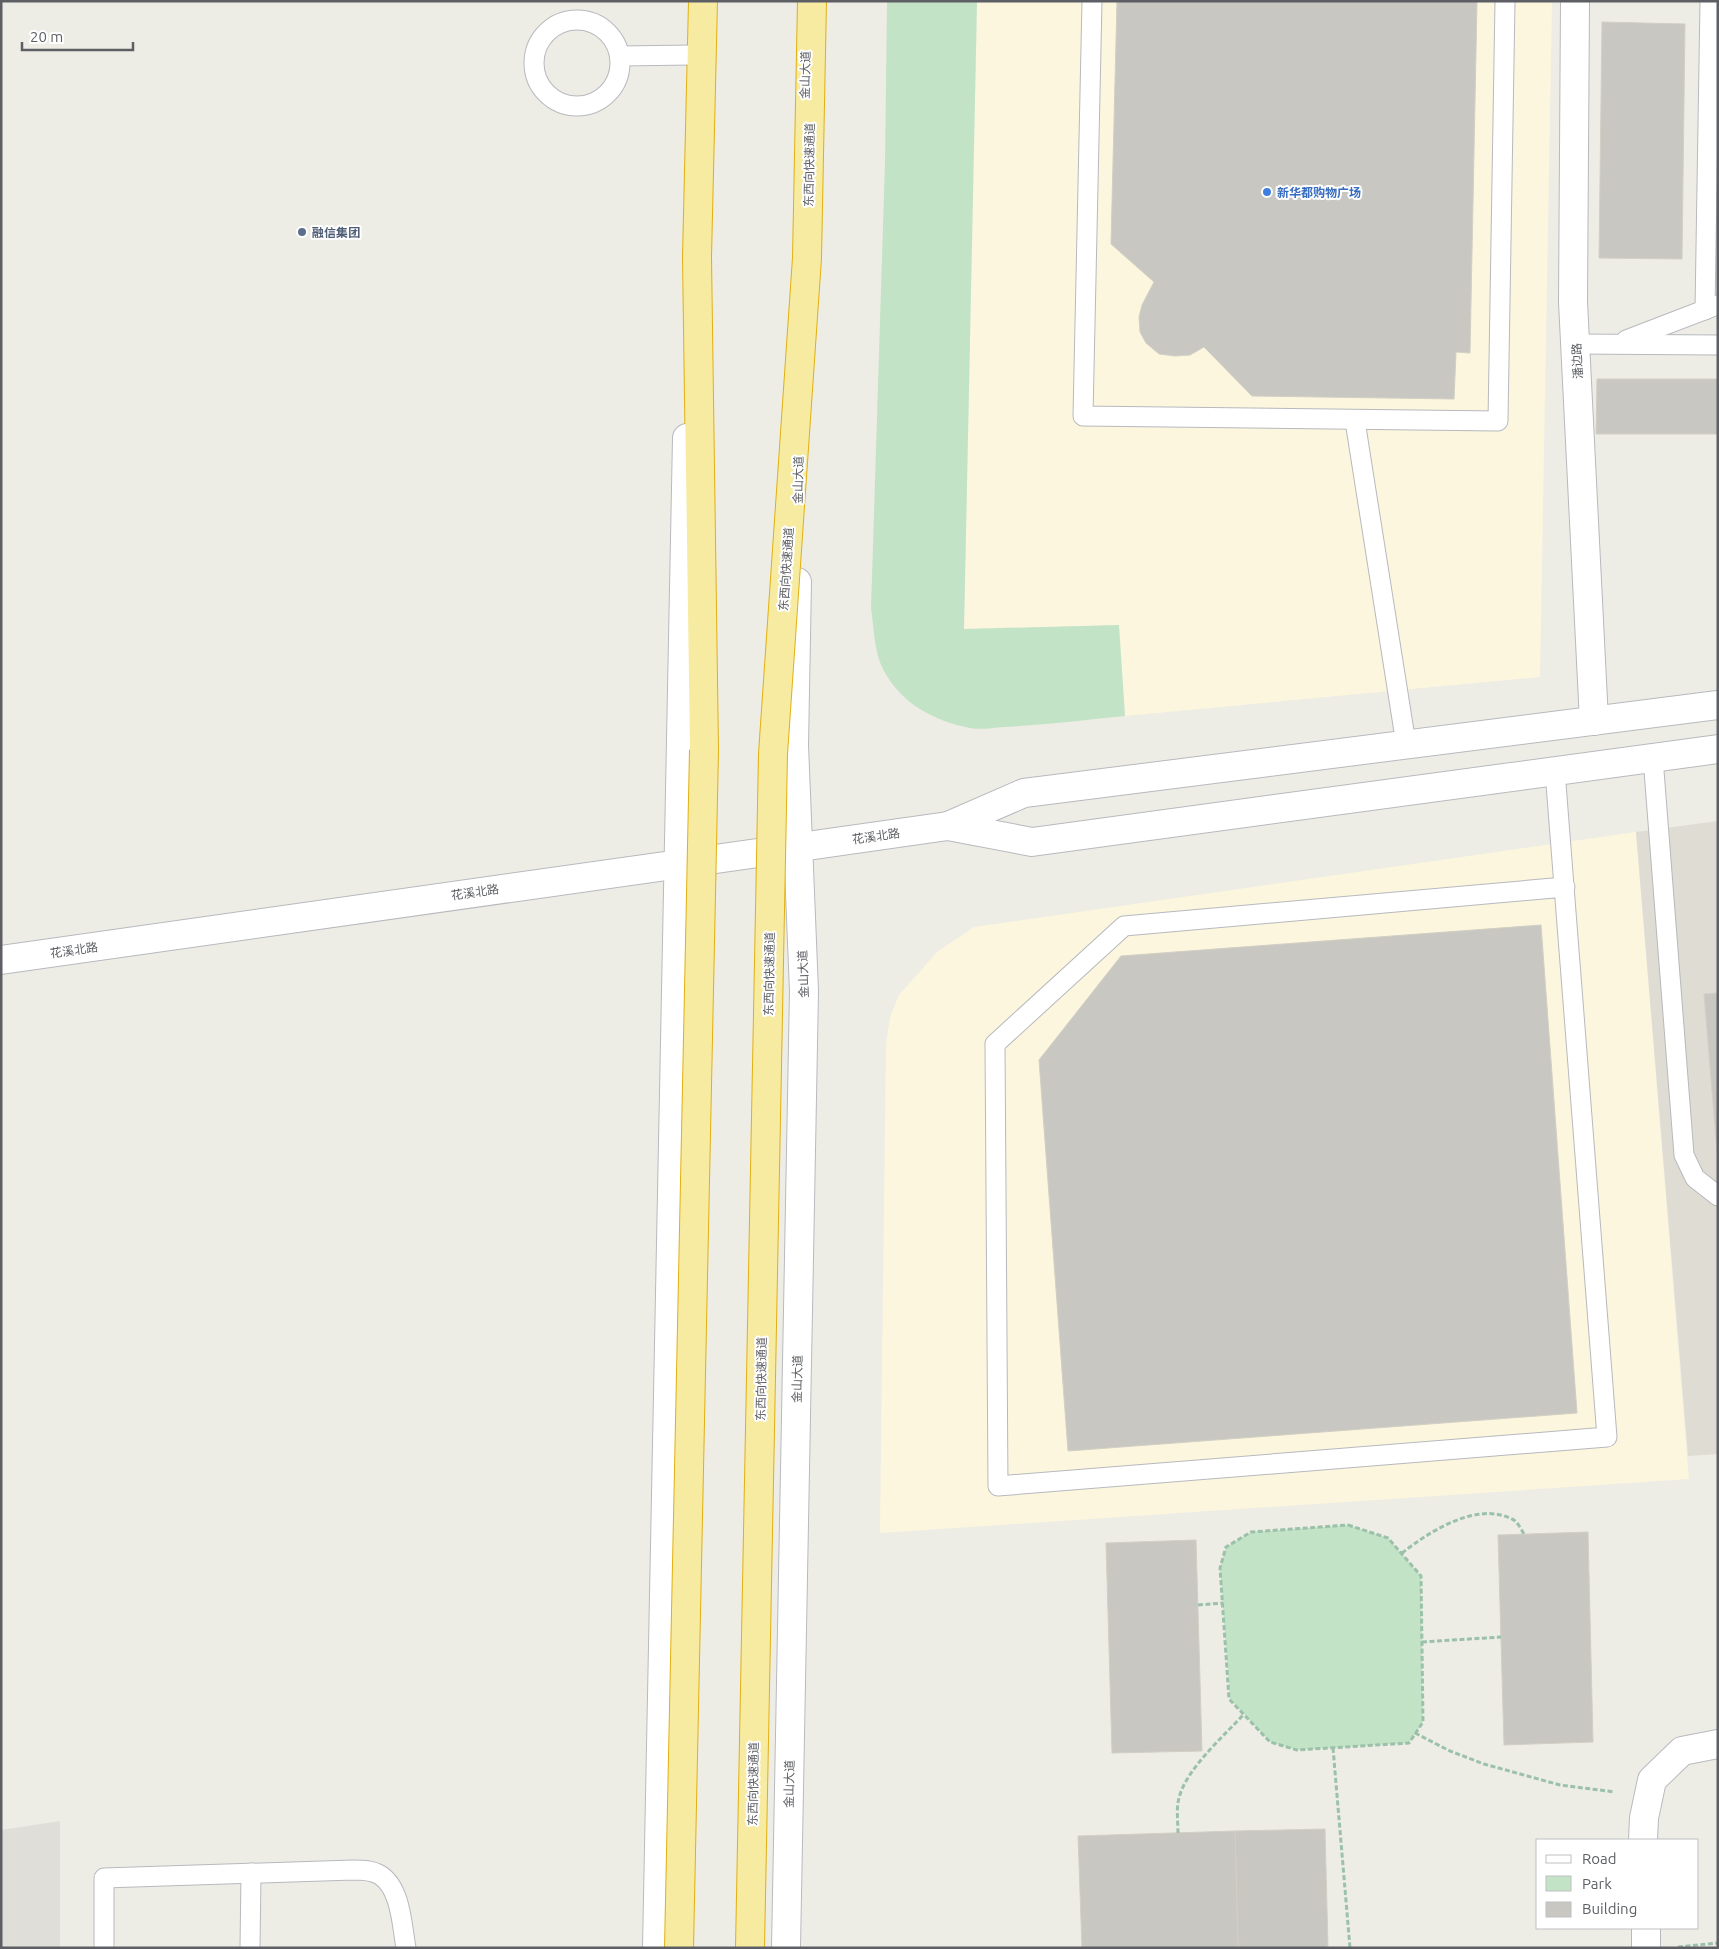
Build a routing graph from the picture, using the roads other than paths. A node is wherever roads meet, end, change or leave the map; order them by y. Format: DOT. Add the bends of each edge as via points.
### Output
graph roads {
  1 [pos="693,1"];
  2 [pos="703,1"];
  3 [pos="806,1"];
  4 [pos="812,1"];
  5 [pos="1092,1"];
  6 [pos="1504,1"];
  7 [pos="1575,1"];
  8 [pos="1710,1"];
  9 [pos="693,55"];
  10 [pos="620,56"];
  11 [pos="1711,307"];
  12 [pos="1576,344"];
  13 [pos="1615,344"];
  14 [pos="1718,345"];
  15 [pos="1355,421"];
  16 [pos="1718,704"];
  17 [pos="1594,721"];
  18 [pos="1406,744"];
  19 [pos="1718,749"];
  20 [pos="1652,758"];
  21 [pos="1555,771"];
  22 [pos="948,826"];
  23 [pos="798,847"];
  24 [pos="680,863"];
  25 [pos="1565,887"];
  26 [pos="1,960"];
  27 [pos="1718,1196"];
  28 [pos="1718,1744"];
  29 [pos="1643,1839"];
  30 [pos="251,1873"];
  31 [pos="1646,1929"];
  32 [pos="104,1948"];
  33 [pos="250,1948"];
  34 [pos="406,1948"];
  35 [pos="657,1948"];
  36 [pos="680,1948"];
  37 [pos="750,1948"];
  38 [pos="786,1948"];
  39 [pos="1646,1948"];
  1 -- 9 [label="main road"];
  2 -- 36 [label="highway, bridge" via="697,257 704,750"];
  3 -- 23 [label="main road, 金山大道" via="794,745"];
  4 -- 37 [label="highway, 东西向快速通道, bridge" via="807,258 773,754"];
  5 -- 15 [label="lane" via="1083,416"];
  6 -- 15 [label="lane" via="1498,421"];
  7 -- 12 [label="main road, 潘边路" via="1572,254"];
  8 -- 11 [label="lane"];
  9 -- 10 [label="lane"];
  9 -- 24 [label="main road"];
  10 -- 10 [label="lane" via="616,43 597,24 570,20 557,24 538,43 534,72 549,97 577,107 605,97 620,71"];
  11 -- 13 [label="lane"];
  12 -- 13 [label="lane"];
  12 -- 17 [label="main road, 潘边路"];
  13 -- 14 [label="lane"];
  15 -- 18 [label="lane"];
  16 -- 17 [label="main road"];
  17 -- 18 [label="main road"];
  18 -- 22 [label="main road" via="1024,794"];
  19 -- 20 [label="main road"];
  20 -- 21 [label="main road"];
  20 -- 27 [label="lane" via="1684,1155 1695,1178"];
  21 -- 22 [label="main road" via="1032,842"];
  21 -- 25 [label="lane"];
  22 -- 23 [label="main road, 花溪北路"];
  23 -- 24 [label="main road, 花溪北路"];
  23 -- 38 [label="main road, 金山大道" via="804,991"];
  24 -- 26 [label="main road, 花溪北路"];
  24 -- 35 [label="main road"];
  25 -- 25 [label="lane" via="1607,1437 998,1486 995,1044 1124,926"];
  28 -- 29 [label="main road" via="1682,1751 1652,1780"];
  30 -- 32 [label="lane" via="104,1878"];
  30 -- 33 [label="lane"];
  30 -- 34 [label="lane" via="367,1870 381,1876 398,1905"];
  31 -- 39 [label="main road"];
}
